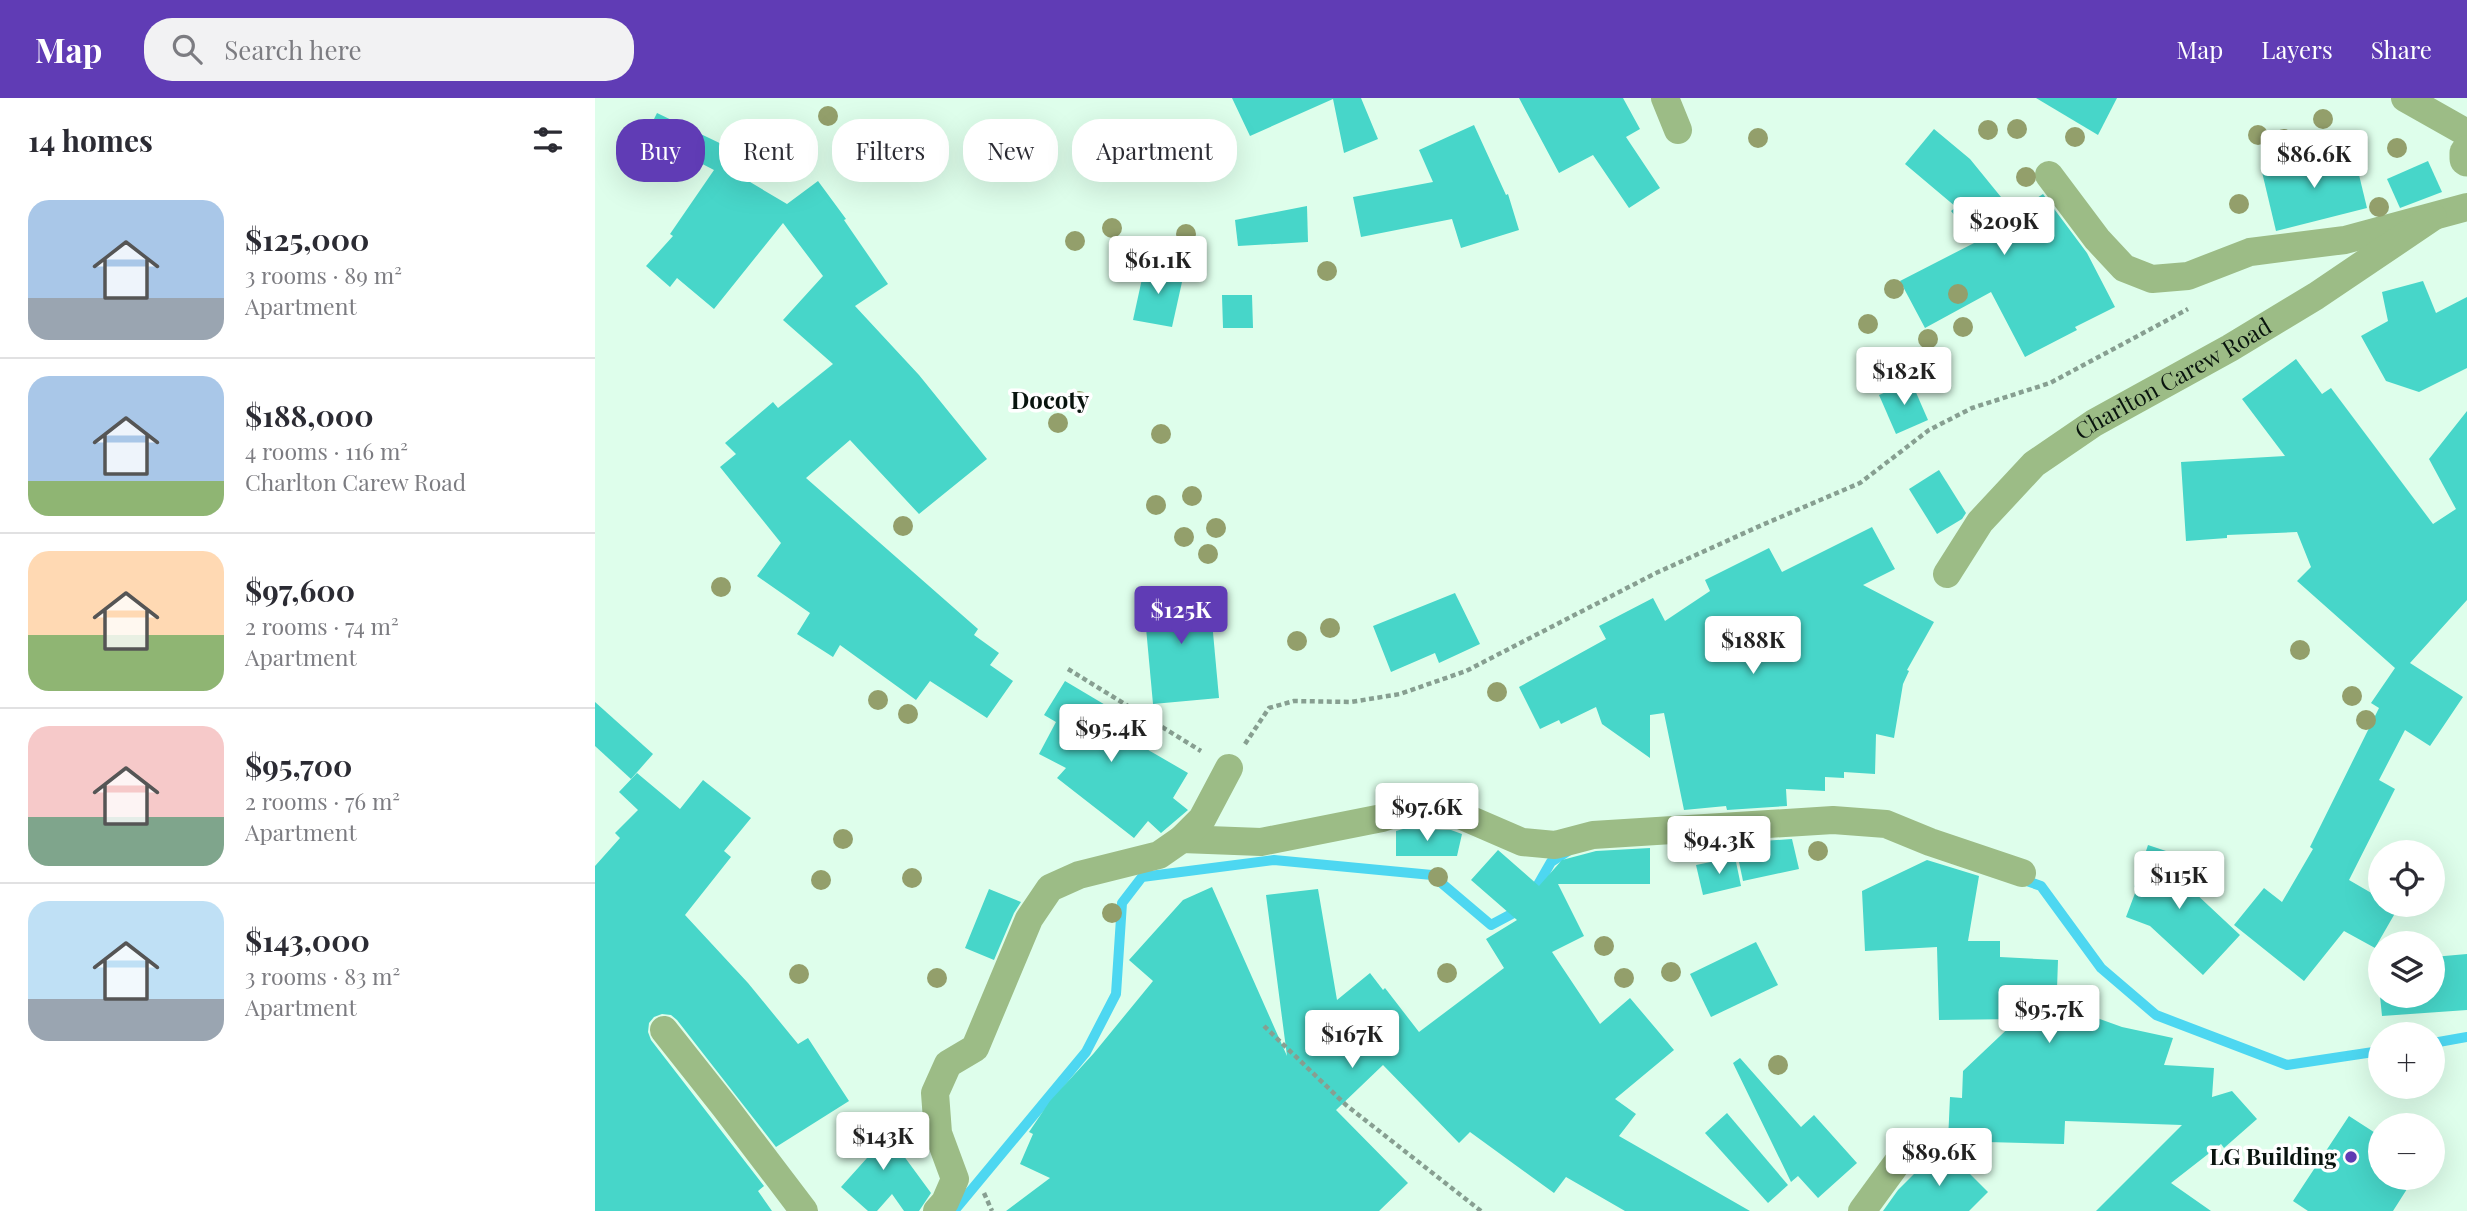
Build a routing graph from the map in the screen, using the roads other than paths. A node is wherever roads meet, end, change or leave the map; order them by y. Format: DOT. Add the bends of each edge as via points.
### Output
graph roads {
  1 [pos="1665,98"];
  2 [pos="2405,98"];
  3 [pos="1678,130"];
  4 [pos="2467,133"];
  5 [pos="2049,175"];
  6 [pos="2467,207"];
  7 [pos="2433,217"];
  8 [pos="1947,574"];
  9 [pos="1229,768"];
  10 [pos="1182,839"];
  11 [pos="2022,873"];
  12 [pos="664,1030"];
  13 [pos="1908,1147"];
  14 [pos="804,1211"];
  15 [pos="937,1211"];
  16 [pos="1862,1211"];
  1 -- 3 [label="street"];
  2 -- 4 [label="street"];
  5 -- 7 [label="street" via="2124,268 2152,279 2188,276 2250,252 2344,240"];
  6 -- 7 [label="street"];
  7 -- 8 [label="street, Charlton Carew Road" via="2316,296 2094,423 2034,464 1979,522"];
  9 -- 10 [label="street" via="1202,819"];
  10 -- 11 [label="street" via="1261,842 1400,812 1455,813 1522,842 1555,845 1593,835 1833,820 1887,824"];
  10 -- 15 [label="street" via="1159,855 1050,888 1029,919 975,1048 948,1063 935,1093 938,1133 955,1179"];
  12 -- 14 [label="street"];
  13 -- 16 [label="street"];
}
